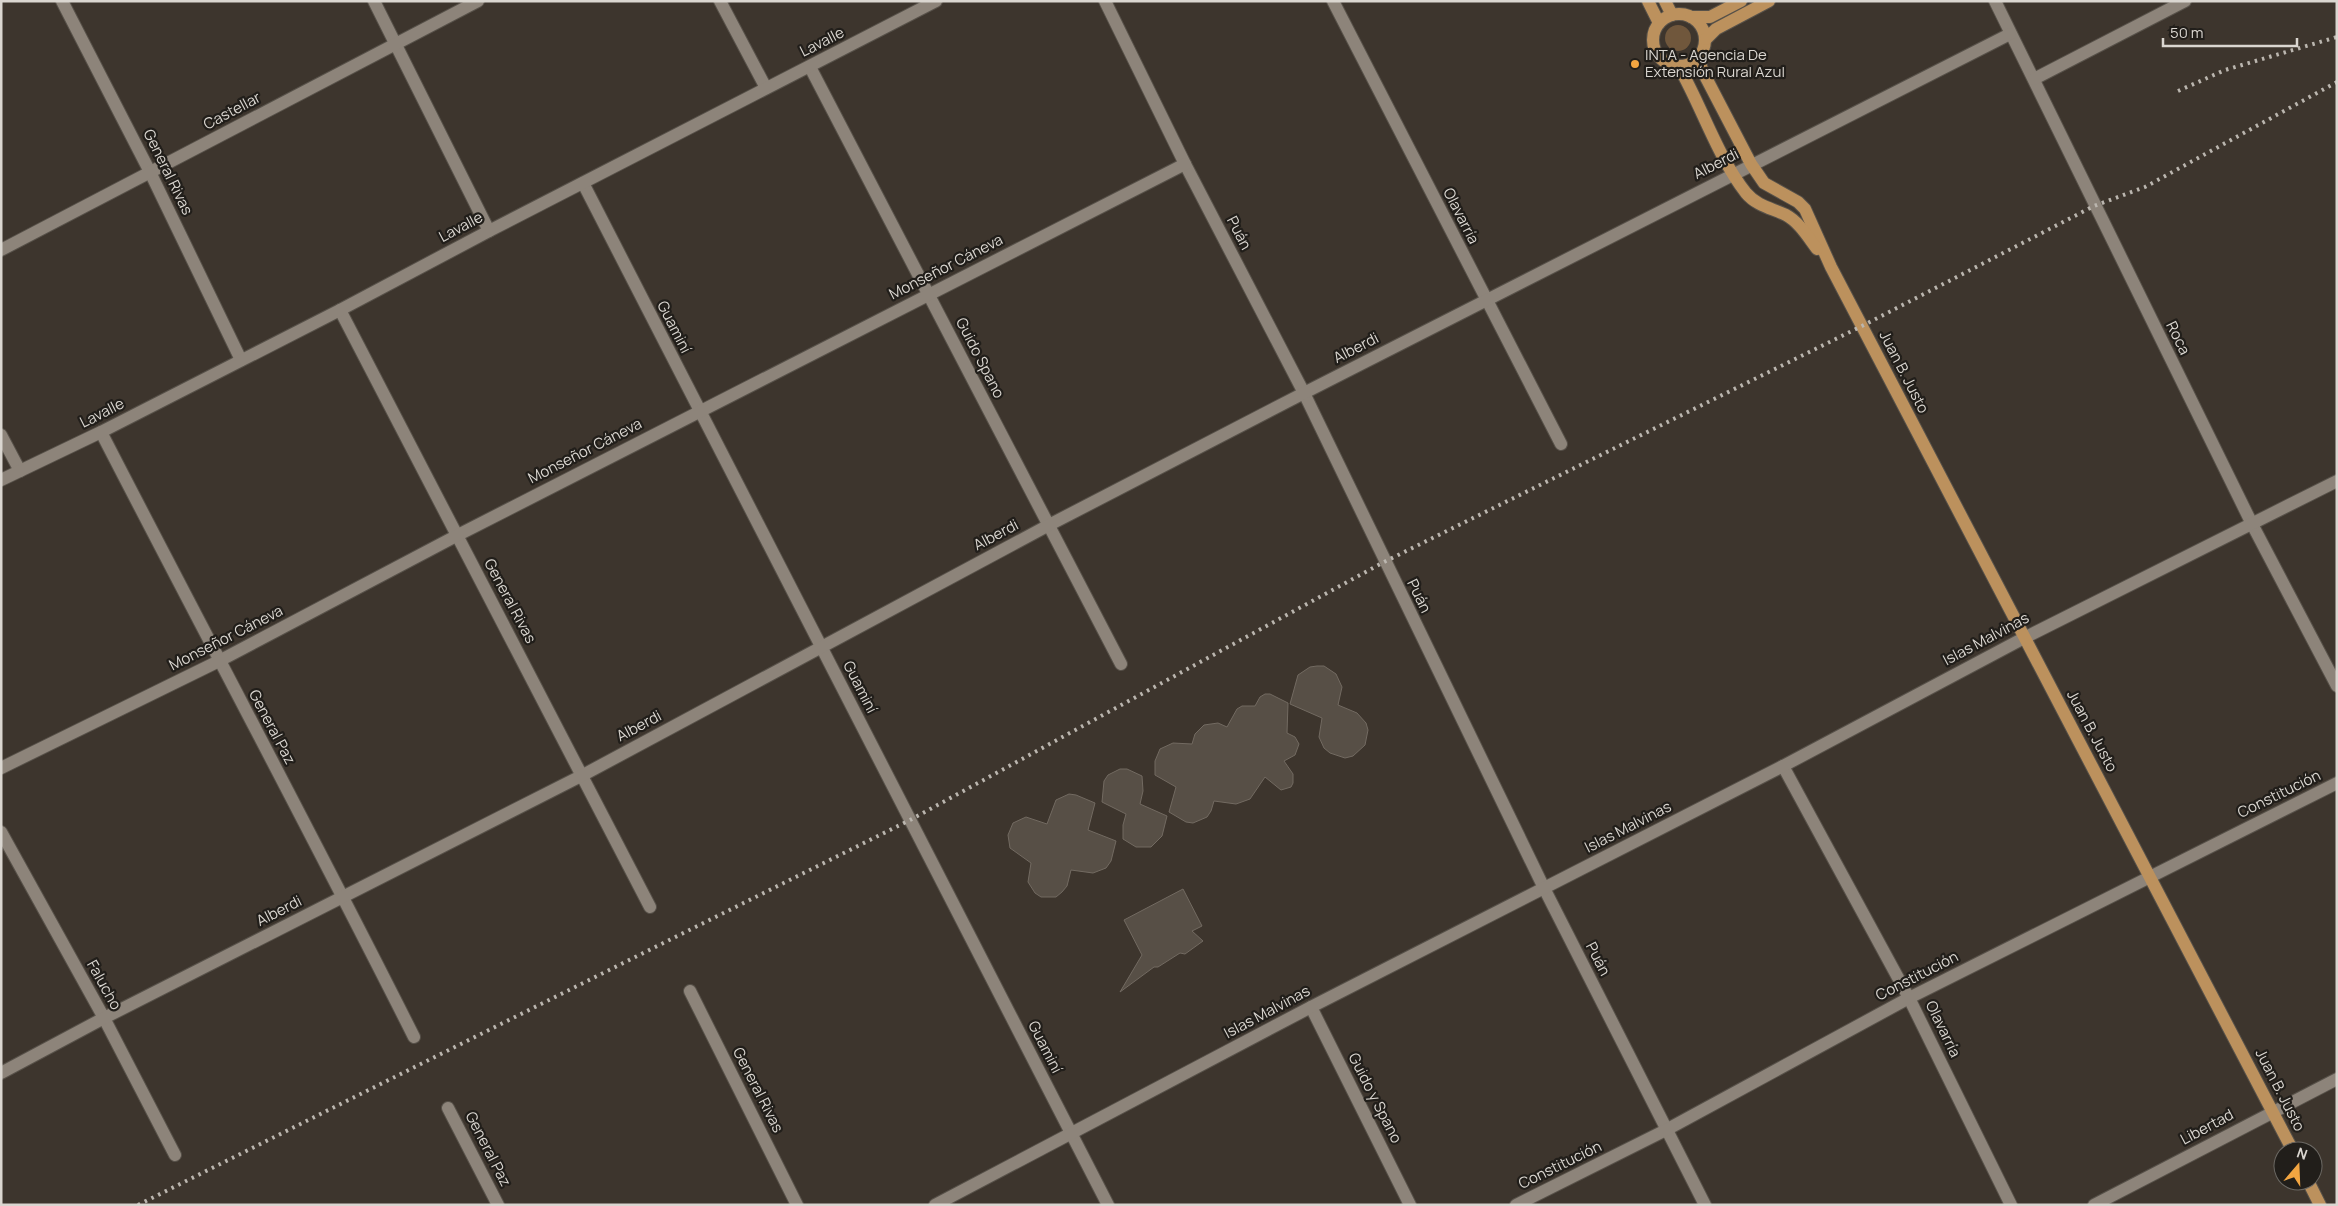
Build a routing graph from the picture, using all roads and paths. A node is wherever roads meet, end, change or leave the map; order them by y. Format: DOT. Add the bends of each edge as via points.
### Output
graph roads {
  1 [pos="62,1"];
  2 [pos="374,1"];
  3 [pos="478,1"];
  4 [pos="720,1"];
  5 [pos="936,1"];
  6 [pos="1106,1"];
  7 [pos="1333,1"];
  8 [pos="1648,1"];
  9 [pos="1665,1"];
  10 [pos="1741,1"];
  11 [pos="1769,1"];
  12 [pos="1995,1"];
  13 [pos="2184,1"];
  14 [pos="1672,15"];
  15 [pos="1691,17"];
  16 [pos="1659,23"];
  17 [pos="2010,34"];
  18 [pos="1706,40"];
  19 [pos="396,43"];
  20 [pos="1699,58"];
  21 [pos="810,67"];
  22 [pos="1679,67"];
  23 [pos="2034,79"];
  24 [pos="766,88"];
  25 [pos="1185,164"];
  26 [pos="1751,164"];
  27 [pos="150,172"];
  28 [pos="1733,174"];
  29 [pos="583,184"];
  30 [pos="489,231"];
  31 [pos="1,250"];
  32 [pos="1831,267"];
  33 [pos="929,294"];
  34 [pos="1485,300"];
  35 [pos="340,310"];
  36 [pos="241,360"];
  37 [pos="1304,393"];
  38 [pos="699,412"];
  39 [pos="101,432"];
  40 [pos="1,435"];
  41 [pos="1561,444"];
  42 [pos="20,470"];
  43 [pos="1,480"];
  44 [pos="2337,481"];
  45 [pos="2252,524"];
  46 [pos="1049,525"];
  47 [pos="458,535"];
  48 [pos="2024,638"];
  49 [pos="822,647"];
  50 [pos="219,661"];
  51 [pos="1121,664"];
  52 [pos="2337,686"];
  53 [pos="1783,766"];
  54 [pos="1,768"];
  55 [pos="583,775"];
  56 [pos="2337,783"];
  57 [pos="1,832"];
  58 [pos="2150,876"];
  59 [pos="1544,888"];
  60 [pos="344,896"];
  61 [pos="650,907"];
  62 [pos="690,990"];
  63 [pos="1909,998"];
  64 [pos="1311,1007"];
  65 [pos="104,1018"];
  66 [pos="414,1036"];
  67 [pos="1,1073"];
  68 [pos="2337,1079"];
  69 [pos="448,1108"];
  70 [pos="2273,1111"];
  71 [pos="1666,1130"];
  72 [pos="1072,1134"];
  73 [pos="2288,1141"];
  74 [pos="175,1156"];
  75 [pos="2313,1191"];
  76 [pos="498,1205"];
  77 [pos="797,1205"];
  78 [pos="935,1205"];
  79 [pos="1108,1205"];
  80 [pos="1410,1205"];
  81 [pos="1516,1205"];
  82 [pos="1705,1205"];
  83 [pos="2011,1205"];
  84 [pos="2094,1205"];
  85 [pos="2320,1205"];
  1 -- 27 [label="street, General Rivas"];
  2 -- 19 [label="street"];
  3 -- 19 [label="street, Castellar"];
  4 -- 24 [label="street"];
  5 -- 21 [label="street, Lavalle"];
  6 -- 25 [label="street, Puán"];
  7 -- 34 [label="street, Olavarría"];
  8 -- 16 [label="main road"];
  9 -- 14 [label="main road"];
  10 -- 15 [label="main road" via="1710,17"];
  11 -- 18 [label="main road" via="1716,29"];
  12 -- 17 [label="street, Roca"];
  13 -- 23 [label="street"];
  14 -- 15 [label="main road"];
  14 -- 16 [label="main road"];
  15 -- 18 [label="main road" via="1702,26"];
  16 -- 22 [label="main road" via="1654,30 1653,47 1663,61"];
  17 -- 23 [label="street, Roca"];
  17 -- 26 [label="street, Alberdi"];
  18 -- 20 [label="main road"];
  19 -- 27 [label="street, Castellar"];
  19 -- 30 [label="street"];
  20 -- 22 [label="main road" via="1694,63"];
  20 -- 26 [label="main road" via="1702,70"];
  21 -- 24 [label="street, Lavalle"];
  21 -- 33 [label="street, Guido Spano"];
  22 -- 28 [label="main road"];
  23 -- 45 [label="street, Roca"];
  24 -- 29 [label="street, Lavalle"];
  25 -- 33 [label="street, Monseñor Cáneva"];
  25 -- 37 [label="street, Puán"];
  26 -- 28 [label="street, Alberdi"];
  26 -- 32 [label="main road" via="1764,183 1798,202 1805,210"];
  27 -- 31 [label="street, Castellar"];
  27 -- 36 [label="street, General Rivas"];
  28 -- 32 [label="main road" via="1758,204 1787,216 1798,225"];
  28 -- 34 [label="street, Alberdi"];
  29 -- 30 [label="street, Lavalle"];
  29 -- 38 [label="street, Guaminí"];
  30 -- 35 [label="street, Lavalle"];
  32 -- 48 [label="main road, Juan B. Justo"];
  33 -- 38 [label="street, Monseñor Cáneva"];
  33 -- 46 [label="street, Guido Spano"];
  34 -- 37 [label="street, Alberdi"];
  34 -- 41 [label="street, Olavarría"];
  35 -- 36 [label="street, Lavalle"];
  35 -- 47 [label="street, General Rivas"];
  36 -- 39 [label="street, Lavalle"];
  37 -- 46 [label="street, Alberdi"];
  37 -- 59 [label="street, Puán"];
  38 -- 47 [label="street, Monseñor Cáneva"];
  38 -- 49 [label="street, Guaminí"];
  39 -- 42 [label="street, Lavalle"];
  39 -- 50 [label="street, General Paz"];
  40 -- 42 [label="street"];
  42 -- 43 [label="street, Lavalle"];
  44 -- 45 [label="street, Islas Malvinas"];
  45 -- 48 [label="street, Islas Malvinas"];
  45 -- 52 [label="street, Roca"];
  46 -- 49 [label="street, Alberdi"];
  46 -- 51 [label="street, Guido Spano"];
  47 -- 50 [label="street, Monseñor Cáneva"];
  47 -- 55 [label="street, General Rivas"];
  48 -- 53 [label="street, Islas Malvinas"];
  48 -- 58 [label="main road, Juan B. Justo"];
  49 -- 55 [label="street, Alberdi"];
  49 -- 72 [label="street, Guaminí"];
  50 -- 54 [label="street, Monseñor Cáneva"];
  50 -- 60 [label="street, General Paz"];
  53 -- 59 [label="street, Islas Malvinas"];
  53 -- 63 [label="street, Olavarría"];
  55 -- 60 [label="street, Alberdi"];
  55 -- 61 [label="street, General Rivas"];
  56 -- 58 [label="street, Constitución"];
  57 -- 65 [label="street, Falucho"];
  58 -- 63 [label="street, Constitución"];
  58 -- 70 [label="main road, Juan B. Justo"];
  59 -- 64 [label="street, Islas Malvinas"];
  59 -- 71 [label="street, Puán"];
  60 -- 65 [label="street, Alberdi"];
  60 -- 66 [label="street, General Paz"];
  62 -- 77 [label="street, General Rivas"];
  63 -- 71 [label="street, Constitución"];
  63 -- 83 [label="street, Olavarría"];
  64 -- 72 [label="street, Islas Malvinas"];
  64 -- 80 [label="street, Guido y Spano"];
  65 -- 67 [label="street, Alberdi"];
  65 -- 74 [label="street, Falucho"];
  68 -- 70 [label="street, Libertad"];
  69 -- 76 [label="street, General Paz"];
  70 -- 73 [label="main road, Juan B. Justo"];
  70 -- 84 [label="street, Libertad"];
  71 -- 81 [label="street, Constitución"];
  71 -- 82 [label="street, Puán"];
  72 -- 78 [label="street, Islas Malvinas"];
  72 -- 79 [label="street, Guaminí"];
  75 -- 85 [label="main road"];
}
